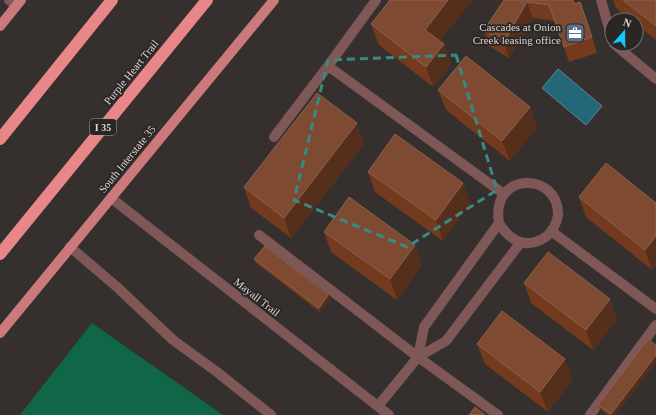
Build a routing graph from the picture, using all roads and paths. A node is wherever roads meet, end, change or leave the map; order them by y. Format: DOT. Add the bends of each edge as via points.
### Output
graph roads {
  1 [pos="112,0"];
  2 [pos="206,0"];
  3 [pos="274,0"];
  4 [pos="376,0"];
  5 [pos="601,0"];
  6 [pos="15,2"];
  7 [pos="604,12"];
  8 [pos="0,26"];
  9 [pos="624,52"];
  10 [pos="328,66"];
  11 [pos="656,79"];
  12 [pos="274,137"];
  13 [pos="0,139"];
  14 [pos="504,194"];
  15 [pos="111,198"];
  16 [pos="499,223"];
  17 [pos="552,231"];
  18 [pos="259,235"];
  19 [pos="521,242"];
  20 [pos="70,247"];
  21 [pos="0,254"];
  22 [pos="656,309"];
  23 [pos="656,325"];
  24 [pos="0,333"];
  25 [pos="418,357"];
  26 [pos="378,406"];
  27 [pos="272,415"];
  28 [pos="389,415"];
  29 [pos="498,415"];
  30 [pos="590,415"];
  1 -- 13 [label="highway"];
  2 -- 21 [label="highway, Purple Heart Trail / I 35"];
  3 -- 15 [label="main road, South Interstate 35"];
  4 -- 10 [label="street"];
  5 -- 7 [label="street"];
  6 -- 8 [label="main road"];
  9 -- 11 [label="street"];
  10 -- 12 [label="street"];
  10 -- 14 [label="street"];
  14 -- 16 [label="street" via="497,213"];
  14 -- 17 [label="street" via="511,187 530,182 548,190 554,198 558,216"];
  15 -- 20 [label="main road, South Interstate 35"];
  15 -- 26 [label="street, Mayall Trail"];
  16 -- 19 [label="street" via="504,232"];
  16 -- 25 [label="street" via="424,327"];
  17 -- 19 [label="street" via="541,240 532,243"];
  17 -- 22 [label="street"];
  18 -- 25 [label="street"];
  19 -- 25 [label="street" via="446,341"];
  20 -- 24 [label="main road, South Interstate 35"];
  20 -- 27 [label="street" via="173,340"];
  23 -- 30 [label="street"];
  25 -- 26 [label="street"];
  25 -- 29 [label="street"];
  26 -- 28 [label="street, Mayall Trail"];
}
